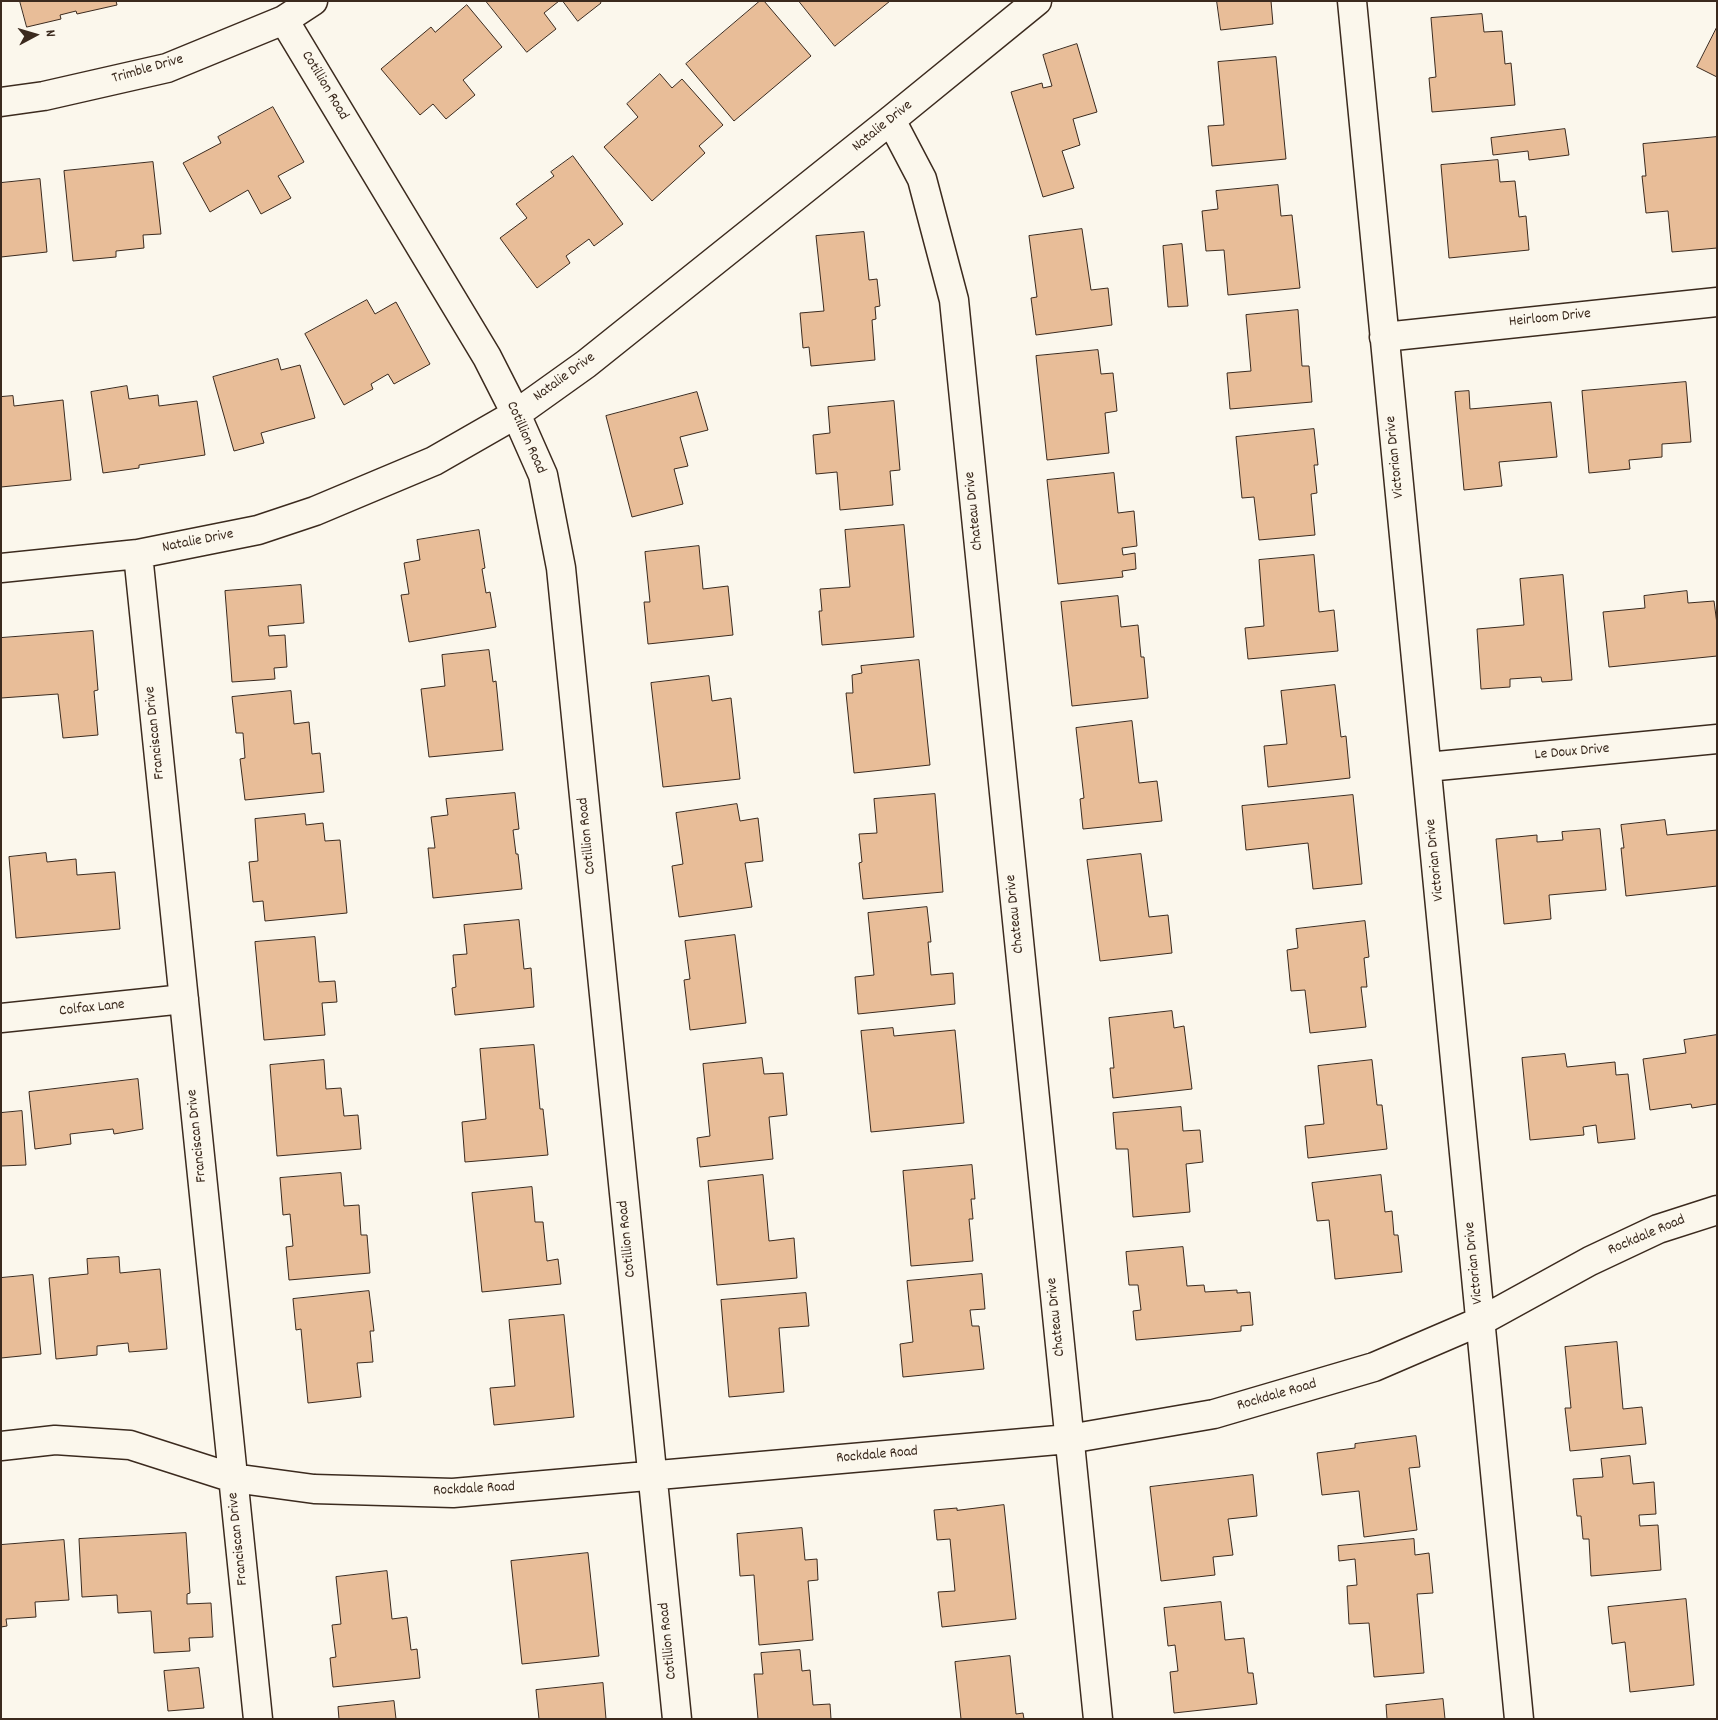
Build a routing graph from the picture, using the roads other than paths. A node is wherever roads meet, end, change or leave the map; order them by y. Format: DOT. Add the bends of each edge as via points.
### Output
graph roads {
  1 [pos="313,1"];
  2 [pos="1037,1"];
  3 [pos="1352,1"];
  4 [pos="284,20"];
  5 [pos="1,102"];
  6 [pos="892,120"];
  7 [pos="1717,302"];
  8 [pos="1384,336"];
  9 [pos="516,414"];
  10 [pos="138,554"];
  11 [pos="1,568"];
  12 [pos="1717,739"];
  13 [pos="1427,767"];
  14 [pos="184,999"];
  15 [pos="1,1018"];
  16 [pos="1717,1210"];
  17 [pos="1480,1321"];
  18 [pos="1069,1439"];
  19 [pos="1,1446"];
  20 [pos="652,1476"];
  21 [pos="233,1478"];
  22 [pos="258,1719"];
  23 [pos="677,1719"];
  24 [pos="1098,1719"];
  25 [pos="1519,1719"];
  1 -- 4 [label="street, Trimble Drive"];
  2 -- 6 [label="street, Natalie Drive"];
  3 -- 8 [label="street, Victorian Drive"];
  4 -- 5 [label="street, Trimble Drive" via="167,68 44,96"];
  4 -- 9 [label="street, Cotillion Road" via="486,357"];
  6 -- 9 [label="street, Natalie Drive" via="594,358"];
  6 -- 18 [label="street, Chateau Drive" via="922,179 954,300"];
  7 -- 8 [label="street, Heirloom Drive"];
  8 -- 13 [label="street, Victorian Drive"];
  9 -- 10 [label="street, Natalie Drive" via="434,461 315,511 258,530"];
  9 -- 20 [label="street, Cotillion Road" via="543,475 561,568"];
  10 -- 11 [label="street, Natalie Drive"];
  10 -- 14 [label="street, Franciscan Drive"];
  12 -- 13 [label="street, Le Doux Drive"];
  13 -- 17 [label="street, Victorian Drive"];
  14 -- 15 [label="street, Colfax Lane"];
  14 -- 21 [label="street, Franciscan Drive"];
  16 -- 17 [label="street, Rockdale Road" via="1658,1229 1590,1260"];
  17 -- 18 [label="street, Rockdale Road" via="1374,1367 1214,1414"];
  17 -- 25 [label="street, Victorian Drive"];
  18 -- 20 [label="street, Rockdale Road"];
  18 -- 24 [label="street, Chateau Drive"];
  19 -- 21 [label="street, Rockdale Road" via="55,1440 130,1445"];
  20 -- 21 [label="street, Rockdale Road" via="453,1494 314,1489"];
  20 -- 23 [label="street, Cotillion Road"];
  21 -- 22 [label="street, Franciscan Drive"];
}
